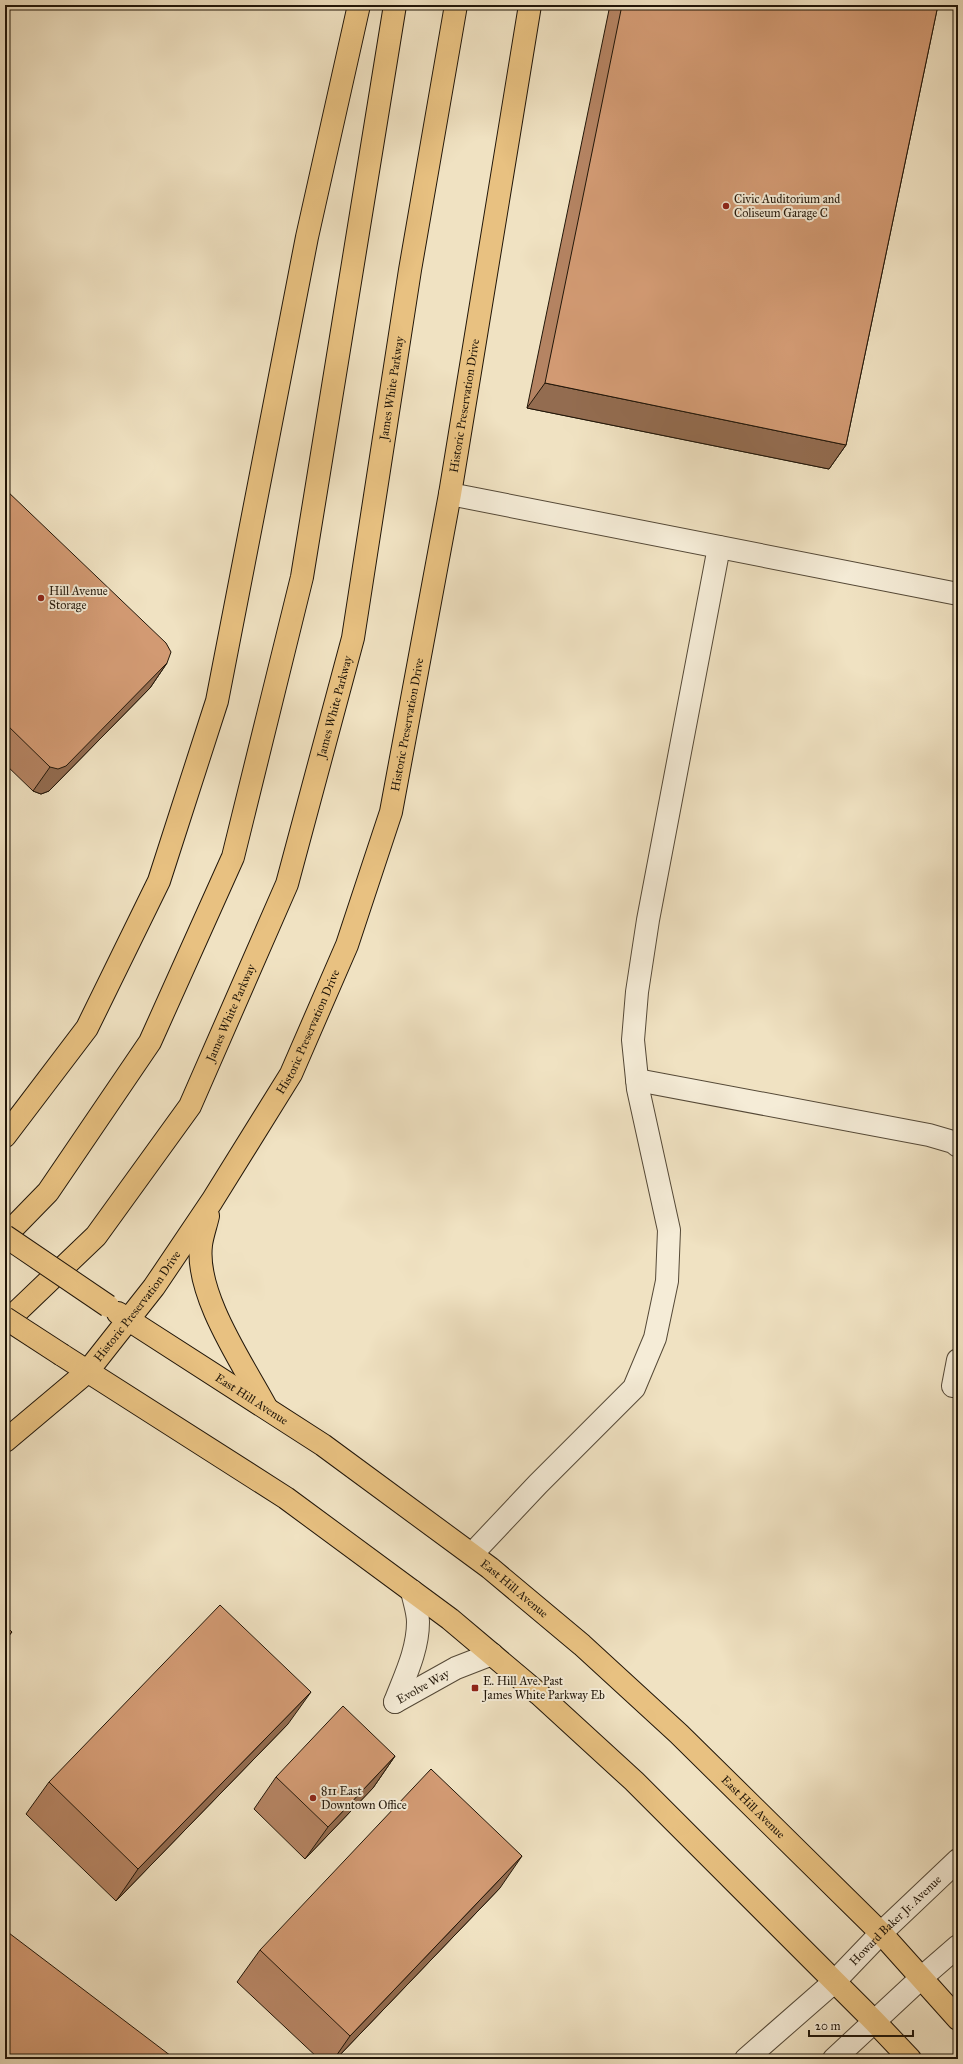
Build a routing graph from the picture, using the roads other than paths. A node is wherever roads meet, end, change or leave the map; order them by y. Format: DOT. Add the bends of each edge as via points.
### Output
graph roads {
  1 [pos="359,5"];
  2 [pos="395,5"];
  3 [pos="456,5"];
  4 [pos="530,5"];
  5 [pos="450,494"];
  6 [pos="719,547"];
  7 [pos="958,594"];
  8 [pos="637,1080"];
  9 [pos="5,1136"];
  10 [pos="958,1146"];
  11 [pos="212,1201"];
  12 [pos="5,1236"];
  13 [pos="5,1318"];
  14 [pos="129,1320"];
  15 [pos="5,1323"];
  16 [pos="958,1360"];
  17 [pos="87,1372"];
  18 [pos="953,1386"];
  19 [pos="268,1410"];
  20 [pos="5,1441"];
  21 [pos="472,1554"];
  22 [pos="412,1591"];
  23 [pos="492,1654"];
  24 [pos="958,1860"];
  25 [pos="881,1933"];
  26 [pos="958,1946"];
  27 [pos="920,1979"];
  28 [pos="834,1982"];
  29 [pos="958,2020"];
  30 [pos="874,2021"];
  31 [pos="746,2059"];
  32 [pos="834,2059"];
  33 [pos="910,2059"];
  1 -- 9 [label="main road" via="307,237 217,701 159,881 87,1028"];
  2 -- 12 [label="main road" via="302,577 233,857 150,1042 48,1192"];
  3 -- 15 [label="main road, James White Parkway" via="408,278 353,638 287,884 190,1106 96,1236"];
  4 -- 5 [label="main road, Historic Preservation Drive"];
  5 -- 6 [label="street"];
  5 -- 11 [label="main road, Historic Preservation Drive" via="392,812 350,938 290,1074"];
  6 -- 7 [label="street"];
  6 -- 8 [label="street" via="648,920 633,1040"];
  8 -- 10 [label="street" via="929,1135"];
  8 -- 21 [label="street" via="669,1230 668,1281 656,1338 634,1388"];
  11 -- 14 [label="main road, Historic Preservation Drive"];
  11 -- 19 [label="main road" via="201,1246 202,1271 208,1296 215,1314"];
  12 -- 14 [label="main road, East Hill Avenue, bridge"];
  13 -- 17 [label="main road, bridge"];
  14 -- 17 [label="main road, Historic Preservation Drive"];
  14 -- 19 [label="main road, East Hill Avenue"];
  16 -- 18 [label="street"];
  17 -- 20 [label="main road, Historic Preservation Drive"];
  17 -- 22 [label="main road" via="286,1498"];
  19 -- 21 [label="main road, East Hill Avenue" via="323,1445"];
  21 -- 25 [label="main road, East Hill Avenue" via="582,1646 679,1734"];
  22 -- 23 [label="main road"];
  22 -- 23 [label="street, Evolve Way" via="418,1620 414,1653 395,1702 456,1668"];
  23 -- 28 [label="main road" via="634,1781"];
  24 -- 25 [label="street, Howard Baker Jr. Avenue"];
  25 -- 27 [label="main road, East Hill Avenue"];
  25 -- 28 [label="street, Howard Baker Jr. Avenue"];
  26 -- 27 [label="street"];
  27 -- 29 [label="main road, East Hill Avenue"];
  27 -- 30 [label="street"];
  28 -- 30 [label="main road"];
  28 -- 31 [label="street, Howard Baker Jr. Avenue"];
  30 -- 32 [label="street"];
  30 -- 33 [label="main road"];
}
